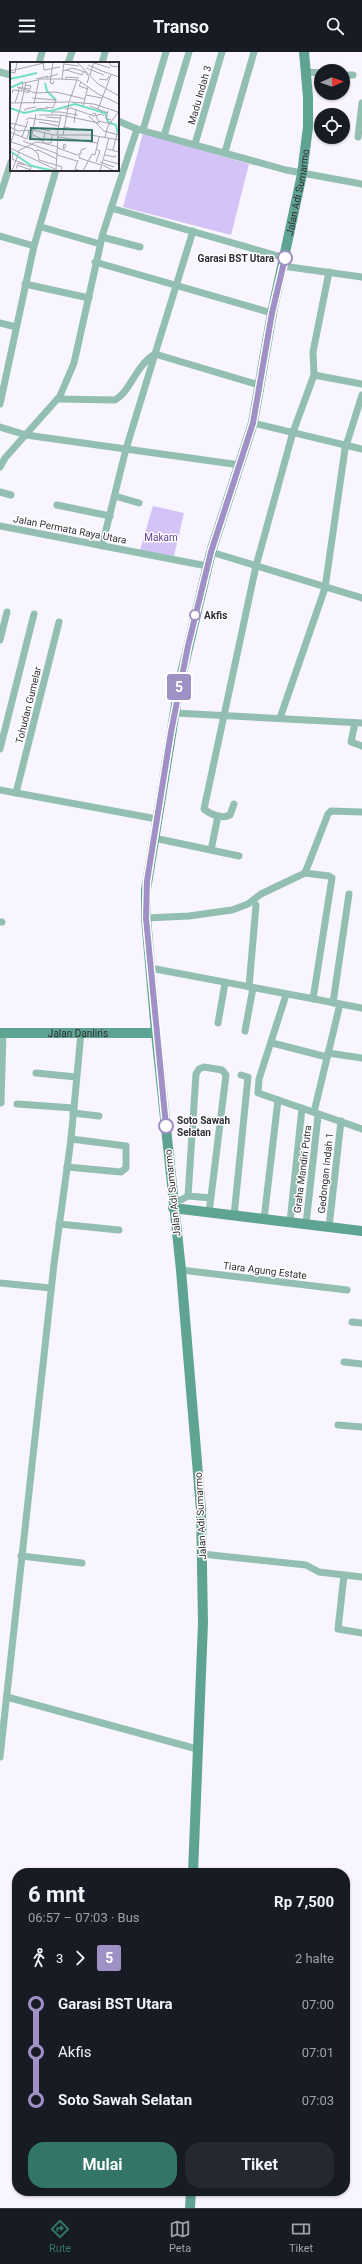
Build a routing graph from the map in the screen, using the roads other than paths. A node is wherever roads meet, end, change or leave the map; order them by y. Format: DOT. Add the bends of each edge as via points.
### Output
graph roads {
  1 [pos="42,52"];
  2 [pos="72,52"];
  3 [pos="105,52"];
  4 [pos="166,52"];
  5 [pos="188,52"];
  6 [pos="222,52"];
  7 [pos="254,52"];
  8 [pos="304,52"];
  9 [pos="39,62"];
  10 [pos="68,62"];
  11 [pos="102,62"];
  12 [pos="0,72"];
  13 [pos="307,72"];
  14 [pos="314,72"];
  15 [pos="10,75"];
  16 [pos="362,103"];
  17 [pos="119,121"];
  18 [pos="140,130"];
  19 [pos="164,136"];
  20 [pos="358,137"];
  21 [pos="195,144"];
  22 [pos="225,152"];
  23 [pos="10,165"];
  24 [pos="120,170"];
  25 [pos="56,171"];
  26 [pos="302,174"];
  27 [pos="362,184"];
  28 [pos="0,196"];
  29 [pos="111,208"];
  30 [pos="45,228"];
  31 [pos="192,231"];
  32 [pos="0,236"];
  33 [pos="101,241"];
  34 [pos="34,246"];
  35 [pos="140,247"];
  36 [pos="95,262"];
  37 [pos="284,262"];
  38 [pos="329,272"];
  39 [pos="362,276"];
  40 [pos="26,284"];
  41 [pos="176,286"];
  42 [pos="89,298"];
  43 [pos="272,313"];
  44 [pos="0,323"];
  45 [pos="16,326"];
  46 [pos="155,354"];
  47 [pos="314,375"];
  48 [pos="362,384"];
  49 [pos="259,385"];
  50 [pos="362,395"];
  51 [pos="58,399"];
  52 [pos="0,404"];
  53 [pos="253,423"];
  54 [pos="0,427"];
  55 [pos="293,432"];
  56 [pos="26,436"];
  57 [pos="346,445"];
  58 [pos="362,449"];
  59 [pos="126,450"];
  60 [pos="240,465"];
  61 [pos="0,467"];
  62 [pos="0,492"];
  63 [pos="10,495"];
  64 [pos="115,496"];
  65 [pos="139,503"];
  66 [pos="57,505"];
  67 [pos="110,516"];
  68 [pos="0,526"];
  69 [pos="102,546"];
  70 [pos="211,552"];
  71 [pos="207,566"];
  72 [pos="256,566"];
  73 [pos="325,588"];
  74 [pos="362,598"];
  75 [pos="7,612"];
  76 [pos="34,614"];
  77 [pos="59,622"];
  78 [pos="0,640"];
  79 [pos="175,713"];
  80 [pos="224,715"];
  81 [pos="280,718"];
  82 [pos="359,723"];
  83 [pos="362,746"];
  84 [pos="0,749"];
  85 [pos="0,790"];
  86 [pos="16,793"];
  87 [pos="234,804"];
  88 [pos="362,812"];
  89 [pos="218,816"];
  90 [pos="152,819"];
  91 [pos="154,838"];
  92 [pos="210,850"];
  93 [pos="240,856"];
  94 [pos="305,873"];
  95 [pos="349,894"];
  96 [pos="256,905"];
  97 [pos="146,918"];
  98 [pos="150,968"];
  99 [pos="225,983"];
  100 [pos="251,987"];
  101 [pos="286,995"];
  102 [pos="313,999"];
  103 [pos="336,1004"];
  104 [pos="362,1008"];
  105 [pos="218,1023"];
  106 [pos="245,1031"];
  107 [pos="81,1033"];
  108 [pos="156,1033"];
  109 [pos="1,1034"];
  110 [pos="272,1043"];
  111 [pos="328,1055"];
  112 [pos="362,1058"];
  113 [pos="36,1074"];
  114 [pos="241,1075"];
  115 [pos="76,1077"];
  116 [pos="278,1100"];
  117 [pos="1,1103"];
  118 [pos="17,1104"];
  119 [pos="302,1108"];
  120 [pos="73,1111"];
  121 [pos="316,1114"];
  122 [pos="99,1116"];
  123 [pos="341,1121"];
  124 [pos="362,1129"];
  125 [pos="71,1139"];
  126 [pos="67,1167"];
  127 [pos="188,1196"];
  128 [pos="211,1198"];
  129 [pos="173,1204"];
  130 [pos="209,1213"];
  131 [pos="234,1216"];
  132 [pos="264,1219"];
  133 [pos="290,1222"];
  134 [pos="59,1224"];
  135 [pos="306,1224"];
  136 [pos="329,1226"];
  137 [pos="119,1230"];
  138 [pos="362,1231"];
  139 [pos="180,1270"];
  140 [pos="0,1283"];
  141 [pos="51,1288"];
  142 [pos="347,1290"];
  143 [pos="352,1322"];
  144 [pos="362,1323"];
  145 [pos="344,1362"];
  146 [pos="362,1364"];
  147 [pos="338,1425"];
  148 [pos="362,1428"];
  149 [pos="202,1554"];
  150 [pos="21,1556"];
  151 [pos="82,1563"];
  152 [pos="344,1575"];
  153 [pos="362,1577"];
  154 [pos="362,1633"];
  155 [pos="7,1697"];
  156 [pos="197,1749"];
  157 [pos="0,1757"];
  158 [pos="193,1868"];
  159 [pos="191,2196"];
  160 [pos="190,2208"];
  1 -- 9 [label="street"];
  2 -- 10 [label="street"];
  3 -- 11 [label="street"];
  4 -- 18 [label="street"];
  5 -- 19 [label="street"];
  6 -- 21 [label="street, Madu Indah 3"];
  7 -- 22 [label="street"];
  8 -- 13 [label="main road, Jalan Adi Sumarmo"];
  12 -- 15 [label="street"];
  13 -- 14 [label="street"];
  13 -- 26 [label="main road, Jalan Adi Sumarmo" via="308,127"];
  16 -- 20 [label="street"];
  17 -- 18 [label="street"];
  18 -- 19 [label="street"];
  18 -- 24 [label="street"];
  19 -- 21 [label="street"];
  21 -- 22 [label="street"];
  22 -- 26 [label="street"];
  23 -- 28 [label="street"];
  24 -- 29 [label="street"];
  25 -- 34 [label="street"];
  26 -- 27 [label="street"];
  26 -- 37 [label="main road, Jalan Adi Sumarmo"];
  29 -- 31 [label="street"];
  29 -- 33 [label="street"];
  30 -- 33 [label="street"];
  31 -- 37 [label="street"];
  31 -- 41 [label="street"];
  32 -- 34 [label="street"];
  33 -- 35 [label="street"];
  33 -- 36 [label="street"];
  34 -- 40 [label="street"];
  36 -- 41 [label="street"];
  36 -- 42 [label="street"];
  37 -- 38 [label="street"];
  37 -- 43 [label="main road, Jalan Adi Sumarmo"];
  38 -- 39 [label="street"];
  38 -- 47 [label="street" via="313,352"];
  40 -- 42 [label="street"];
  40 -- 45 [label="street"];
  41 -- 43 [label="street"];
  41 -- 46 [label="street"];
  42 -- 51 [label="street" via="74,363"];
  43 -- 49 [label="main road, Jalan Adi Sumarmo"];
  44 -- 45 [label="street"];
  45 -- 52 [label="street"];
  46 -- 49 [label="street"];
  46 -- 51 [label="street" via="139,367 115,400"];
  46 -- 59 [label="street"];
  47 -- 48 [label="street"];
  47 -- 55 [label="street"];
  49 -- 53 [label="main road, Jalan Adi Sumarmo"];
  50 -- 57 [label="street"];
  51 -- 56 [label="street"];
  53 -- 55 [label="street"];
  53 -- 60 [label="main road, Jalan Adi Sumarmo"];
  54 -- 56 [label="street"];
  55 -- 57 [label="street"];
  55 -- 72 [label="street"];
  56 -- 59 [label="street"];
  56 -- 61 [label="street" via="4,458"];
  57 -- 58 [label="street"];
  57 -- 73 [label="street"];
  59 -- 60 [label="street"];
  59 -- 64 [label="street"];
  60 -- 70 [label="main road, Jalan Adi Sumarmo"];
  62 -- 63 [label="street"];
  64 -- 65 [label="street"];
  64 -- 67 [label="street"];
  66 -- 67 [label="street"];
  67 -- 69 [label="street"];
  68 -- 69 [label="street, Jalan Permata Raya Utara"];
  69 -- 71 [label="street, Jalan Permata Raya Utara"];
  70 -- 71 [label="main road, Jalan Adi Sumarmo"];
  70 -- 72 [label="street"];
  71 -- 79 [label="main road, Jalan Adi Sumarmo"];
  72 -- 73 [label="street"];
  72 -- 80 [label="street"];
  73 -- 74 [label="street"];
  73 -- 81 [label="street"];
  75 -- 78 [label="street"];
  76 -- 84 [label="street"];
  77 -- 86 [label="street, Tohudan Gumelar"];
  79 -- 80 [label="street"];
  79 -- 90 [label="main road, Jalan Adi Sumarmo"];
  80 -- 81 [label="street"];
  80 -- 89 [label="street" via="204,807 206,811"];
  81 -- 82 [label="street"];
  82 -- 83 [label="street" via="351,742"];
  85 -- 86 [label="street"];
  86 -- 90 [label="street"];
  87 -- 89 [label="street" via="228,817"];
  88 -- 94 [label="street" via="334,810 328,814"];
  89 -- 92 [label="street"];
  90 -- 91 [label="main road, Jalan Adi Sumarmo"];
  91 -- 92 [label="street"];
  91 -- 97 [label="main road, Jalan Adi Sumarmo" via="146,890"];
  92 -- 93 [label="street"];
  94 -- 97 [label="street" via="232,910"];
  94 -- 102 [label="street" via="330,877"];
  95 -- 103 [label="street, Graha Mandiri Putra"];
  96 -- 100 [label="street"];
  97 -- 98 [label="main road, Jalan Adi Sumarmo"];
  98 -- 99 [label="street"];
  98 -- 108 [label="main road, Jalan Adi Sumarmo"];
  99 -- 100 [label="street"];
  99 -- 105 [label="street"];
  100 -- 101 [label="street"];
  100 -- 106 [label="street"];
  101 -- 102 [label="street"];
  101 -- 110 [label="street"];
  102 -- 103 [label="street"];
  103 -- 104 [label="street"];
  103 -- 111 [label="street, Graha Mandiri Putra"];
  107 -- 108 [label="main road, Jalan Danliris"];
  107 -- 109 [label="main road, Jalan Danliris"];
  107 -- 115 [label="street"];
  108 -- 129 [label="main road, Jalan Adi Sumarmo"];
  109 -- 117 [label="street"];
  110 -- 111 [label="street"];
  110 -- 116 [label="street" via="259,1079 258,1092"];
  111 -- 112 [label="street"];
  111 -- 121 [label="street, Graha Mandiri Putra"];
  113 -- 115 [label="street"];
  114 -- 131 [label="street" via="248,1077"];
  115 -- 120 [label="street"];
  116 -- 119 [label="street"];
  116 -- 132 [label="street"];
  118 -- 120 [label="street"];
  119 -- 121 [label="street"];
  119 -- 133 [label="street"];
  120 -- 122 [label="street"];
  120 -- 125 [label="street"];
  121 -- 123 [label="street"];
  121 -- 135 [label="street, Graha Mandiri Putra"];
  123 -- 124 [label="street"];
  123 -- 136 [label="street, Gedongan Indah 1"];
  125 -- 126 [label="street"];
  125 -- 126 [label="street" via="124,1146 128,1150 126,1168 121,1172"];
  126 -- 134 [label="street"];
  127 -- 128 [label="street"];
  127 -- 128 [label="street" via="196,1074 204,1067 222,1070 226,1074"];
  127 -- 129 [label="street"];
  128 -- 130 [label="street"];
  129 -- 130 [label="main road"];
  129 -- 139 [label="main road, Jalan Adi Sumarmo"];
  130 -- 131 [label="main road"];
  131 -- 132 [label="main road"];
  132 -- 133 [label="main road"];
  133 -- 135 [label="main road"];
  134 -- 137 [label="street"];
  134 -- 141 [label="street"];
  135 -- 136 [label="main road"];
  136 -- 138 [label="main road"];
  139 -- 142 [label="street, Tiara Agung Estate"];
  139 -- 149 [label="main road, Jalan Adi Sumarmo" via="194,1415"];
  140 -- 141 [label="street"];
  141 -- 150 [label="street"];
  143 -- 144 [label="street"];
  145 -- 146 [label="street"];
  147 -- 148 [label="street"];
  149 -- 152 [label="street" via="302,1564 319,1572"];
  149 -- 156 [label="main road, Jalan Adi Sumarmo" via="203,1623"];
  150 -- 151 [label="street"];
  150 -- 155 [label="street"];
  152 -- 153 [label="street"];
  152 -- 154 [label="street" via="338,1629"];
  155 -- 156 [label="street"];
  155 -- 157 [label="street"];
  156 -- 158 [label="main road, Jalan Adi Sumarmo"];
  159 -- 160 [label="main road"];
}
